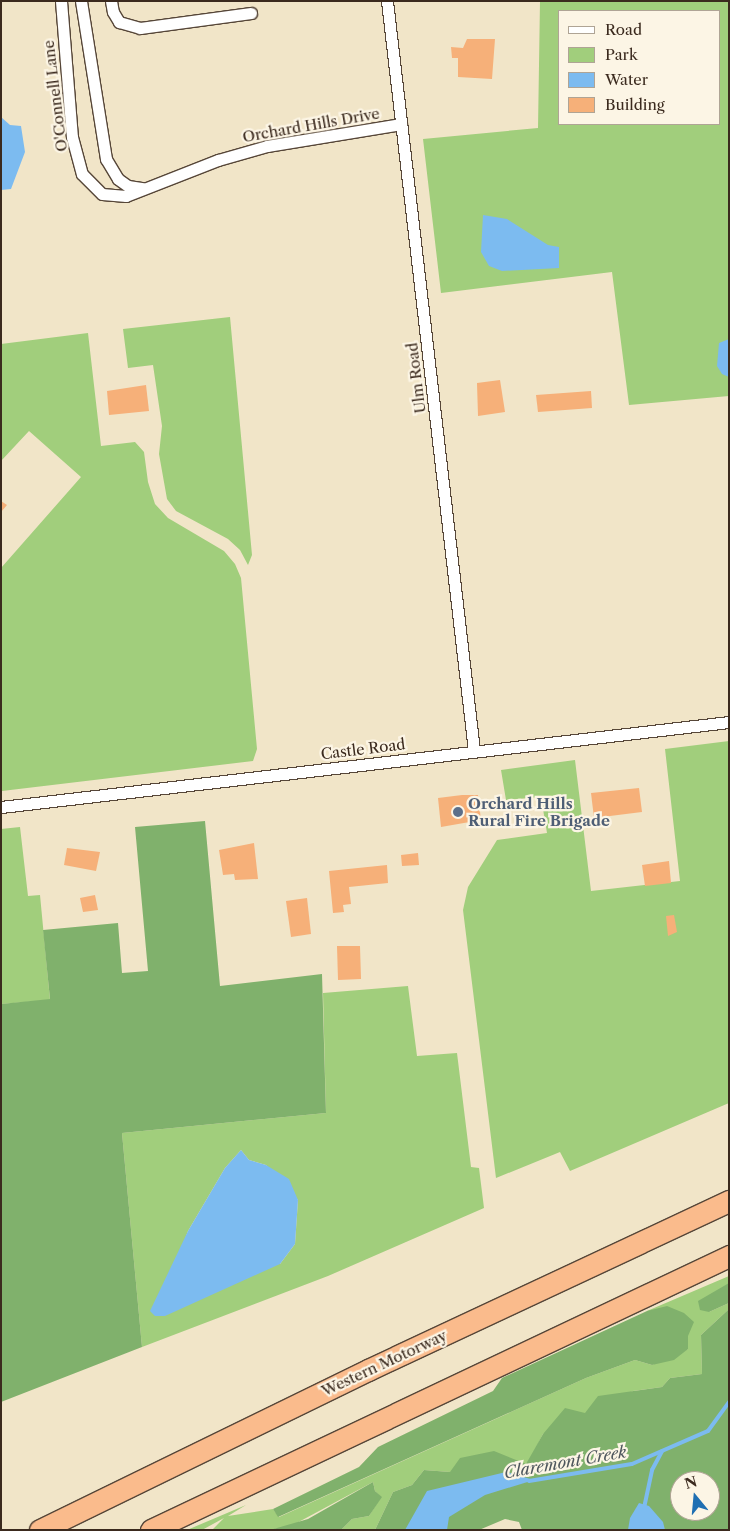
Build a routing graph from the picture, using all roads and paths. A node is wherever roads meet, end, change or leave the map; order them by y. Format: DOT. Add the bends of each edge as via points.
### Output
graph roads {
  1 [pos="61,1"];
  2 [pos="80,1"];
  3 [pos="111,1"];
  4 [pos="387,1"];
  5 [pos="251,13"];
  6 [pos="401,124"];
  7 [pos="143,188"];
  8 [pos="729,722"];
  9 [pos="474,751"];
  10 [pos="1,807"];
  11 [pos="729,1201"];
  12 [pos="729,1256"];
  13 [pos="40,1530"];
  14 [pos="151,1530"];
  1 -- 7 [label="street, O'Connell Lane" via="72,137 82,174 90,186 111,197 126,196"];
  2 -- 7 [label="street" via="106,159 118,179 128,186"];
  3 -- 5 [label="street" via="119,22 140,28"];
  4 -- 6 [label="street, Ulm Road"];
  6 -- 7 [label="street, Orchard Hills Drive" via="267,146"];
  6 -- 9 [label="street, Ulm Road"];
  8 -- 9 [label="street, Castle Road"];
  9 -- 10 [label="street, Castle Road"];
  11 -- 13 [label="highway, Western Motorway" via="368,1370"];
  12 -- 14 [label="highway"];
}
